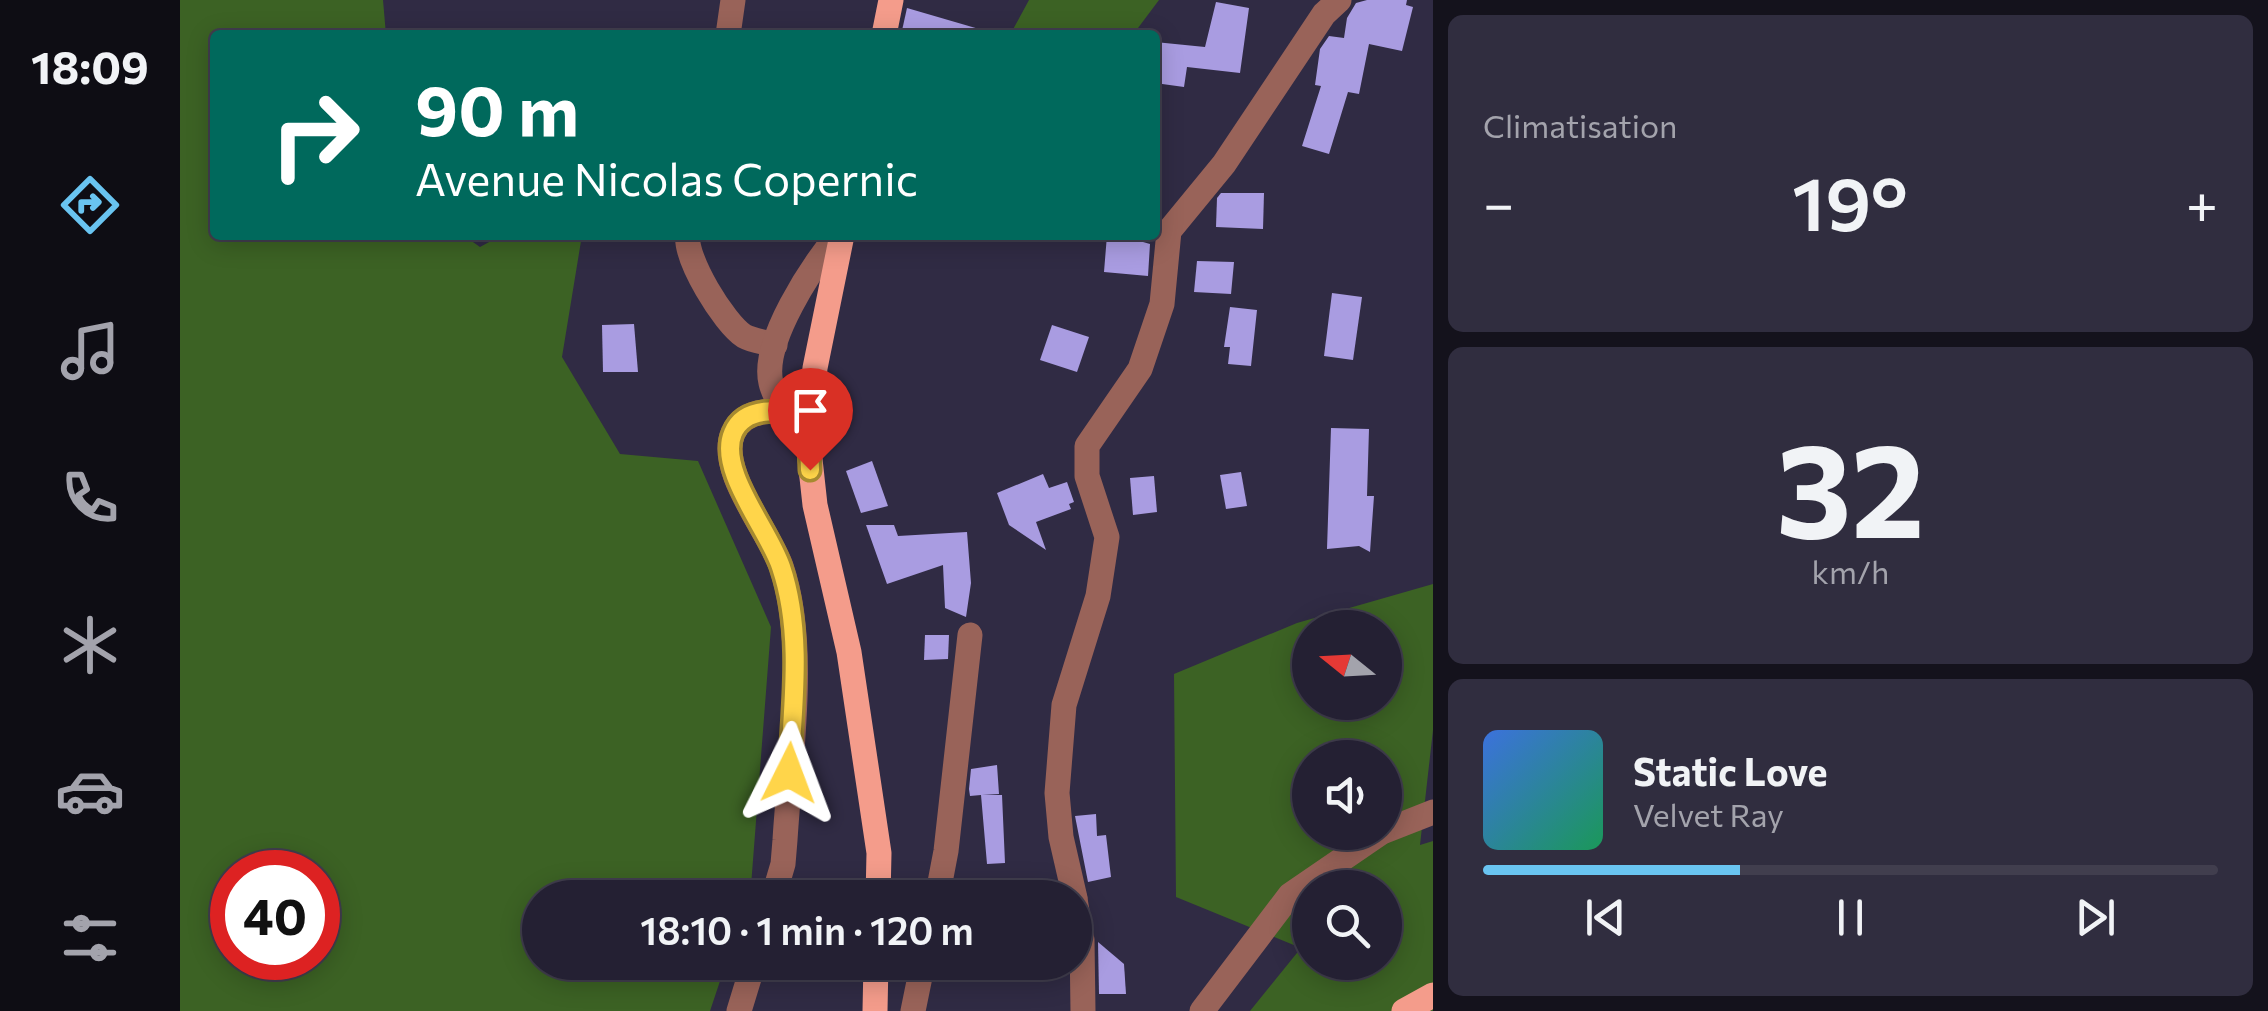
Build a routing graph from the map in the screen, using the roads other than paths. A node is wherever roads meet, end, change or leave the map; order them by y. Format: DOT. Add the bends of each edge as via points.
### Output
graph roads {
  1 [pos="733,0"];
  2 [pos="891,0"];
  3 [pos="1338,0"];
  4 [pos="729,30"];
  5 [pos="885,30"];
  6 [pos="687,240"];
  7 [pos="836,240"];
  8 [pos="839,240"];
  9 [pos="775,345"];
  10 [pos="796,413"];
  11 [pos="970,635"];
  12 [pos="1433,812"];
  13 [pos="1402,824"];
  14 [pos="1356,850"];
  15 [pos="779,880"];
  16 [pos="878,880"];
  17 [pos="940,880"];
  18 [pos="1071,880"];
  19 [pos="748,980"];
  20 [pos="876,980"];
  21 [pos="919,980"];
  22 [pos="1083,980"];
  23 [pos="1433,995"];
  24 [pos="739,1011"];
  25 [pos="876,1011"];
  26 [pos="913,1011"];
  27 [pos="1083,1011"];
  28 [pos="1202,1011"];
  29 [pos="1404,1011"];
  1 -- 4 [label="street"];
  2 -- 5 [label="main road"];
  3 -- 18 [label="street" via="1169,232 1162,304 1140,369 1088,446 1087,476 1107,537 1098,596 1064,706 1057,793"];
  6 -- 9 [label="street" via="703,281 732,324 745,336"];
  7 -- 9 [label="street" via="816,262"];
  8 -- 10 [label="main road"];
  9 -- 10 [label="street" via="770,380"];
  10 -- 15 [label="street" via="763,411 742,418 730,457 781,567 792,613 795,656"];
  10 -- 16 [label="main road" via="849,652"];
  11 -- 17 [label="street"];
  12 -- 13 [label="street"];
  14 -- 28 [label="street" via="1290,895"];
  19 -- 24 [label="street"];
  20 -- 25 [label="main road"];
  21 -- 26 [label="street"];
  22 -- 27 [label="street"];
  23 -- 29 [label="main road"];
}
